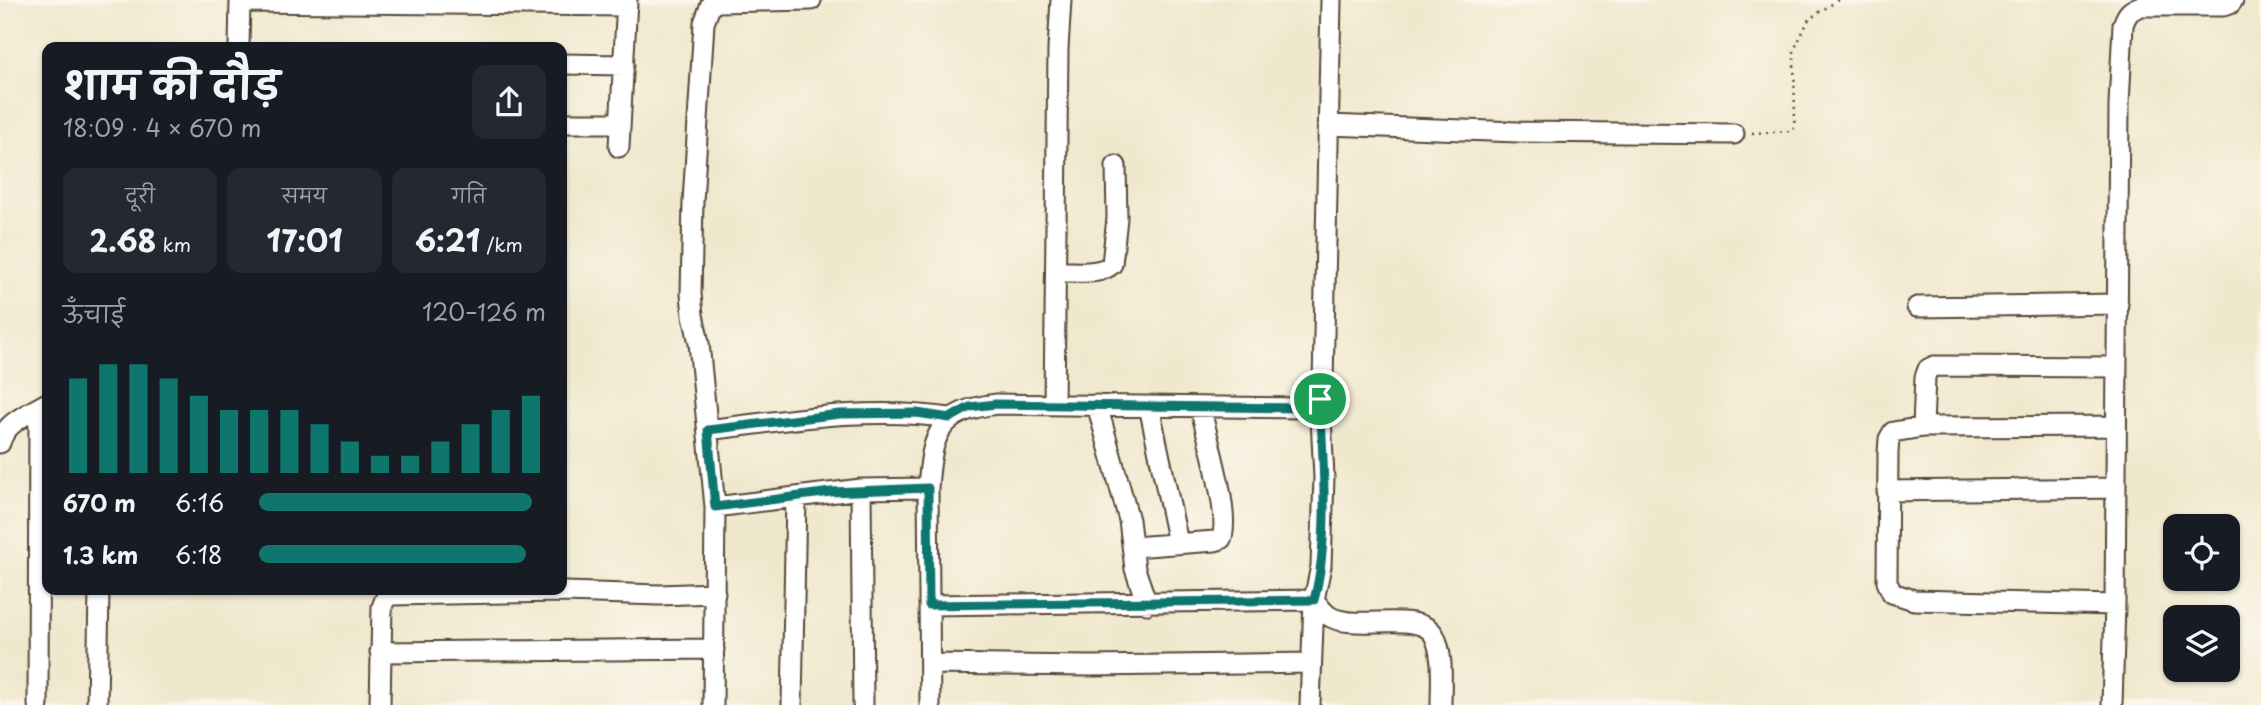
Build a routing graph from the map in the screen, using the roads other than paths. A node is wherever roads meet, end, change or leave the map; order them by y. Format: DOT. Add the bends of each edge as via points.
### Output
graph roads {
  1 [pos="811,0"];
  2 [pos="1061,0"];
  3 [pos="1331,0"];
  4 [pos="2233,0"];
  5 [pos="240,1"];
  6 [pos="627,3"];
  7 [pos="239,42"];
  8 [pos="567,64"];
  9 [pos="624,65"];
  10 [pos="567,123"];
  11 [pos="620,123"];
  12 [pos="1328,125"];
  13 [pos="1734,134"];
  14 [pos="619,147"];
  15 [pos="1116,166"];
  16 [pos="1057,272"];
  17 [pos="2118,304"];
  18 [pos="1917,306"];
  19 [pos="2117,367"];
  20 [pos="1320,399"];
  21 [pos="1054,405"];
  22 [pos="1097,405"];
  23 [pos="42,406"];
  24 [pos="1149,406"];
  25 [pos="1200,407"];
  26 [pos="950,418"];
  27 [pos="2116,426"];
  28 [pos="1923,427"];
  29 [pos="708,430"];
  30 [pos="0,443"];
  31 [pos="928,488"];
  32 [pos="2116,488"];
  33 [pos="862,489"];
  34 [pos="1887,491"];
  35 [pos="796,497"];
  36 [pos="715,507"];
  37 [pos="1178,542"];
  38 [pos="1133,547"];
  39 [pos="567,592"];
  40 [pos="715,593"];
  41 [pos="42,595"];
  42 [pos="99,595"];
  43 [pos="391,595"];
  44 [pos="1314,600"];
  45 [pos="1147,604"];
  46 [pos="2115,604"];
  47 [pos="929,605"];
  48 [pos="714,649"];
  49 [pos="380,652"];
  50 [pos="1310,663"];
  51 [pos="930,664"];
  52 [pos="38,705"];
  53 [pos="97,705"];
  54 [pos="380,705"];
  55 [pos="713,705"];
  56 [pos="792,705"];
  57 [pos="863,705"];
  58 [pos="930,705"];
  59 [pos="1310,705"];
  60 [pos="1441,705"];
  61 [pos="2112,705"];
  1 -- 29 [label="street" via="719,2 707,10 691,294"];
  2 -- 16 [label="street"];
  3 -- 12 [label="street"];
  4 -- 17 [label="street" via="2223,6 2141,6 2126,16 2120,88"];
  5 -- 6 [label="street"];
  5 -- 7 [label="street"];
  6 -- 9 [label="street"];
  8 -- 9 [label="street"];
  9 -- 11 [label="street"];
  10 -- 11 [label="street"];
  11 -- 14 [label="street"];
  12 -- 13 [label="street"];
  12 -- 20 [label="street"];
  15 -- 16 [label="street" via="1112,264 1099,271"];
  16 -- 21 [label="street"];
  17 -- 18 [label="street"];
  17 -- 19 [label="street"];
  19 -- 27 [label="street"];
  19 -- 28 [label="street" via="1934,366 1925,377"];
  20 -- 25 [label="street" via="1304,408"];
  20 -- 44 [label="street" via="1324,477 1321,566"];
  21 -- 22 [label="street"];
  21 -- 26 [label="street" via="970,407"];
  22 -- 24 [label="street"];
  22 -- 38 [label="street"];
  23 -- 30 [label="street" via="6,429"];
  24 -- 25 [label="street"];
  24 -- 37 [label="street"];
  25 -- 37 [label="street" via="1224,533 1215,541"];
  26 -- 29 [label="street" via="840,414"];
  26 -- 31 [label="street" via="937,436 930,458"];
  27 -- 28 [label="street"];
  27 -- 32 [label="street"];
  28 -- 34 [label="street" via="1901,429 1889,439"];
  29 -- 36 [label="street"];
  31 -- 33 [label="street"];
  31 -- 47 [label="street"];
  32 -- 34 [label="street"];
  32 -- 46 [label="street"];
  33 -- 35 [label="street"];
  33 -- 57 [label="street"];
  34 -- 46 [label="street" via="1887,582 1892,593 1914,600"];
  35 -- 36 [label="street"];
  35 -- 56 [label="street"];
  36 -- 40 [label="street"];
  37 -- 38 [label="street"];
  38 -- 45 [label="street"];
  39 -- 40 [label="street"];
  40 -- 48 [label="street"];
  41 -- 52 [label="street"];
  42 -- 53 [label="street"];
  43 -- 49 [label="street" via="382,607"];
  44 -- 45 [label="street"];
  44 -- 50 [label="street"];
  44 -- 60 [label="street" via="1335,619 1427,627 1438,649"];
  45 -- 47 [label="street"];
  46 -- 61 [label="street"];
  47 -- 51 [label="street"];
  48 -- 49 [label="street"];
  48 -- 55 [label="street"];
  49 -- 54 [label="street"];
  50 -- 51 [label="street"];
  50 -- 59 [label="street"];
  51 -- 58 [label="street"];
}
